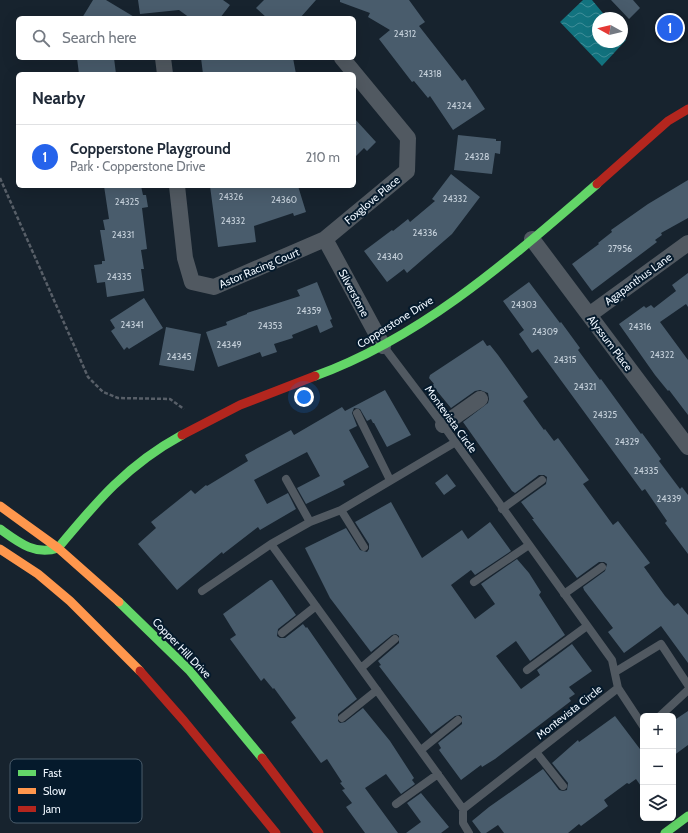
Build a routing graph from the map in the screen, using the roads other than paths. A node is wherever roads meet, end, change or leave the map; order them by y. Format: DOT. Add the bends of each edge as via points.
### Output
graph roads {
  1 [pos="163,60"];
  2 [pos="344,60"];
  3 [pos="165,72"];
  4 [pos="354,72"];
  5 [pos="356,75"];
  6 [pos="688,109"];
  7 [pos="177,188"];
  8 [pos="325,239"];
  9 [pos="532,239"];
  10 [pos="688,243"];
  11 [pos="589,315"];
  12 [pos="383,346"];
  13 [pos="480,399"];
  14 [pos="357,413"];
  15 [pos="443,425"];
  16 [pos="454,442"];
  17 [pos="688,447"];
  18 [pos="286,479"];
  19 [pos="390,480"];
  20 [pos="542,480"];
  21 [pos="0,506"];
  22 [pos="502,509"];
  23 [pos="341,510"];
  24 [pos="310,522"];
  25 [pos="0,529"];
  26 [pos="271,544"];
  27 [pos="529,545"];
  28 [pos="364,547"];
  29 [pos="58,548"];
  30 [pos="0,549"];
  31 [pos="602,567"];
  32 [pos="474,582"];
  33 [pos="202,591"];
  34 [pos="564,594"];
  35 [pos="316,606"];
  36 [pos="587,626"];
  37 [pos="282,633"];
  38 [pos="395,640"];
  39 [pos="361,668"];
  40 [pos="527,670"];
  41 [pos="615,672"];
  42 [pos="688,685"];
  43 [pos="618,688"];
  44 [pos="377,690"];
  45 [pos="688,690"];
  46 [pos="663,713"];
  47 [pos="342,718"];
  48 [pos="458,720"];
  49 [pos="640,721"];
  50 [pos="421,750"];
  51 [pos="536,752"];
  52 [pos="438,774"];
  53 [pos="564,786"];
  54 [pos="396,804"];
  55 [pos="463,809"];
  56 [pos="688,816"];
  57 [pos="276,833"];
  58 [pos="319,833"];
  59 [pos="469,833"];
  60 [pos="665,833"];
  1 -- 3 [label="street"];
  2 -- 4 [label="street, Foxglove Place"];
  5 -- 8 [label="street, Foxglove Place" via="408,138 407,171"];
  6 -- 9 [label="main road, Copperstone Drive" via="668,121"];
  7 -- 8 [label="street, Astor Racing Court" via="185,258 192,282 214,287"];
  8 -- 12 [label="street, Silverstone"];
  9 -- 11 [label="street, Alyssum Place"];
  9 -- 12 [label="main road, Copperstone Drive" via="459,296"];
  10 -- 11 [label="street, Agapanthus Lane"];
  11 -- 17 [label="street, Alyssum Place"];
  12 -- 15 [label="lane, Montevista Circle"];
  12 -- 29 [label="main road, Copperstone Drive" via="356,360 260,397 194,427 155,450 107,490"];
  13 -- 15 [label="street"];
  14 -- 19 [label="lane"];
  15 -- 16 [label="lane, Montevista Circle"];
  16 -- 19 [label="lane"];
  16 -- 22 [label="lane, Montevista Circle"];
  18 -- 24 [label="lane"];
  19 -- 23 [label="lane"];
  20 -- 22 [label="lane"];
  21 -- 29 [label="main road, Copper Hill Drive"];
  22 -- 27 [label="lane, Montevista Circle"];
  23 -- 24 [label="lane"];
  23 -- 28 [label="lane"];
  24 -- 26 [label="lane"];
  25 -- 29 [label="main road" via="21,545 32,549 48,551"];
  26 -- 33 [label="lane"];
  26 -- 35 [label="lane"];
  27 -- 32 [label="lane"];
  27 -- 34 [label="lane, Montevista Circle"];
  29 -- 58 [label="main road, Copper Hill Drive" via="119,602 189,670 252,745"];
  30 -- 57 [label="main road" via="37,574 98,627 153,685"];
  31 -- 34 [label="lane"];
  34 -- 36 [label="lane, Montevista Circle"];
  35 -- 37 [label="lane"];
  35 -- 39 [label="lane"];
  36 -- 40 [label="lane"];
  36 -- 41 [label="lane, Montevista Circle" via="612,660"];
  38 -- 39 [label="lane"];
  39 -- 44 [label="lane"];
  41 -- 42 [label="lane" via="661,644"];
  41 -- 43 [label="lane, Montevista Circle"];
  43 -- 49 [label="lane"];
  43 -- 51 [label="lane, Montevista Circle"];
  44 -- 47 [label="lane"];
  44 -- 50 [label="lane"];
  45 -- 46 [label="lane"];
  48 -- 50 [label="lane"];
  50 -- 52 [label="lane"];
  51 -- 53 [label="lane"];
  51 -- 55 [label="lane, Montevista Circle"];
  52 -- 54 [label="lane"];
  52 -- 55 [label="lane"];
  55 -- 59 [label="lane" via="463,823"];
  56 -- 60 [label="main road"];
}
